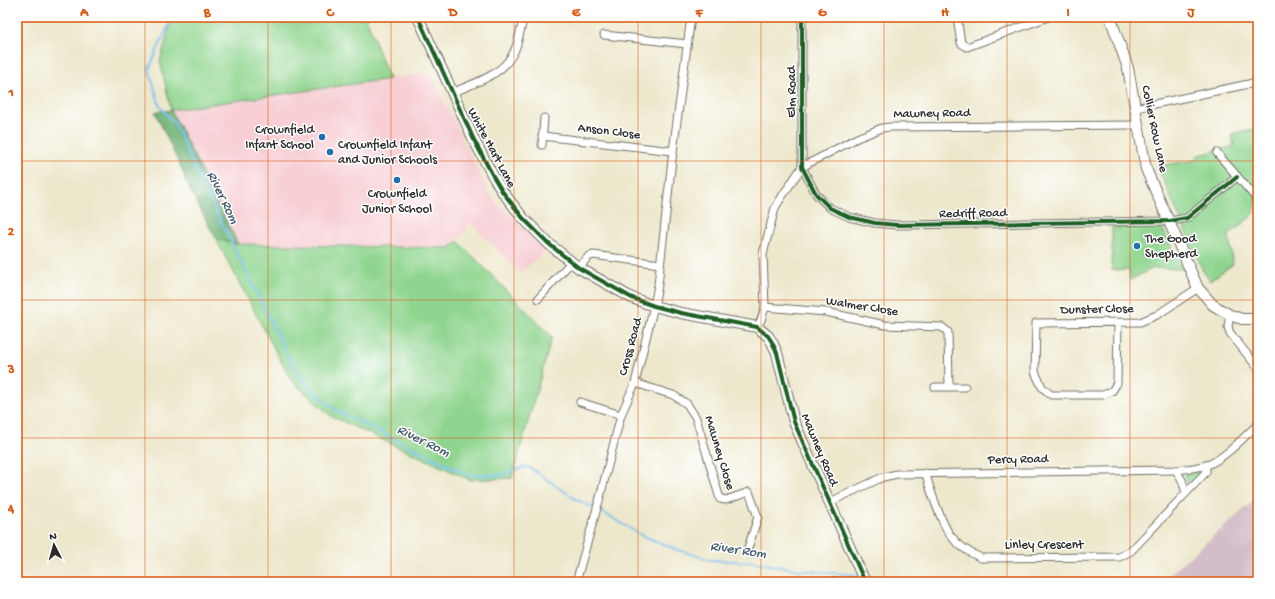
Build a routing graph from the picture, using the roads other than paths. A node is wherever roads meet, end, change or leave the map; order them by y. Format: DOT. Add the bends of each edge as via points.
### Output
graph roads {
  1 [pos="418,17"];
  2 [pos="524,17"];
  3 [pos="691,17"];
  4 [pos="802,17"];
  5 [pos="957,17"];
  6 [pos="1048,17"];
  7 [pos="1110,17"];
  8 [pos="604,35"];
  9 [pos="687,44"];
  10 [pos="1258,82"];
  11 [pos="452,93"];
  12 [pos="1136,108"];
  13 [pos="544,118"];
  14 [pos="1138,125"];
  15 [pos="542,136"];
  16 [pos="542,145"];
  17 [pos="673,151"];
  18 [pos="1216,154"];
  19 [pos="802,167"];
  20 [pos="1237,177"];
  21 [pos="1256,198"];
  22 [pos="1170,221"];
  23 [pos="660,264"];
  24 [pos="575,265"];
  25 [pos="1198,288"];
  26 [pos="538,299"];
  27 [pos="654,306"];
  28 [pos="765,307"];
  29 [pos="1230,315"];
  30 [pos="1258,319"];
  31 [pos="1118,323"];
  32 [pos="757,327"];
  33 [pos="1258,368"];
  34 [pos="635,383"];
  35 [pos="949,386"];
  36 [pos="935,387"];
  37 [pos="965,387"];
  38 [pos="580,402"];
  39 [pos="621,415"];
  40 [pos="1258,424"];
  41 [pos="1209,464"];
  42 [pos="1176,470"];
  43 [pos="926,473"];
  44 [pos="1186,493"];
  45 [pos="830,502"];
  46 [pos="747,551"];
  47 [pos="863,577"];
  48 [pos="576,582"];
  49 [pos="825,582"];
  1 -- 11 [label="street, White Hart Lane"];
  2 -- 11 [label="street" via="516,48 504,66 492,76"];
  3 -- 9 [label="street, Cross Road"];
  4 -- 19 [label="street, Elm Road"];
  5 -- 6 [label="street" via="961,43 968,46"];
  7 -- 12 [label="street, Collier Row Lane" via="1128,68"];
  8 -- 9 [label="street"];
  9 -- 17 [label="street, Cross Road"];
  10 -- 12 [label="street"];
  11 -- 24 [label="street, White Hart Lane" via="502,191 523,218"];
  12 -- 14 [label="street, Collier Row Lane"];
  13 -- 15 [label="street"];
  14 -- 19 [label="street, Mawney Road" via="882,128"];
  14 -- 22 [label="street, Collier Row Lane" via="1146,169"];
  15 -- 16 [label="street"];
  15 -- 17 [label="street, Anson Close"];
  17 -- 23 [label="street, Cross Road"];
  18 -- 20 [label="street"];
  19 -- 22 [label="street, Redriff Road" via="816,194 830,208 849,217 875,223 897,225"];
  19 -- 28 [label="street, Mawney Road" via="775,208 763,254"];
  20 -- 21 [label="street"];
  20 -- 22 [label="street, Redriff Road" via="1187,218"];
  22 -- 25 [label="street, Collier Row Lane"];
  23 -- 24 [label="street" via="593,255"];
  23 -- 27 [label="street, Cross Road"];
  24 -- 26 [label="street"];
  24 -- 27 [label="street, White Hart Lane" via="632,298"];
  25 -- 29 [label="street, Collier Row Lane" via="1214,305"];
  25 -- 31 [label="street, Dunster Close" via="1157,315 1140,322"];
  27 -- 32 [label="street, White Hart Lane"];
  27 -- 34 [label="street, Cross Road"];
  28 -- 32 [label="street, Mawney Road"];
  28 -- 35 [label="street, Walmer Close" via="826,312 885,325 942,327 948,332"];
  29 -- 30 [label="street, Collier Row Lane" via="1242,319"];
  29 -- 33 [label="street" via="1230,333"];
  31 -- 31 [label="street, Dunster Close" via="1036,323 1035,372 1042,387 1051,395 1103,395 1112,391 1117,383"];
  32 -- 45 [label="street, Mawney Road" via="768,336 777,353 794,422"];
  34 -- 39 [label="street, Cross Road"];
  34 -- 46 [label="street, Mawney Close" via="673,395 687,404 696,418 720,499 726,500 749,492 758,517"];
  35 -- 36 [label="street"];
  35 -- 37 [label="street"];
  38 -- 39 [label="street"];
  39 -- 48 [label="street, Cross Road"];
  40 -- 41 [label="street, Linley Crescent" via="1220,458"];
  41 -- 42 [label="street, Percy Road"];
  41 -- 44 [label="street, Linley Crescent" via="1206,472"];
  42 -- 43 [label="street, Percy Road"];
  42 -- 44 [label="street"];
  43 -- 44 [label="street, Linley Crescent" via="951,536 968,551 981,558 1119,557 1131,551"];
  43 -- 45 [label="street, Percy Road" via="883,477"];
  45 -- 47 [label="street, Mawney Road"];
  47 -- 49 [label="street" via="860,581"];
}
